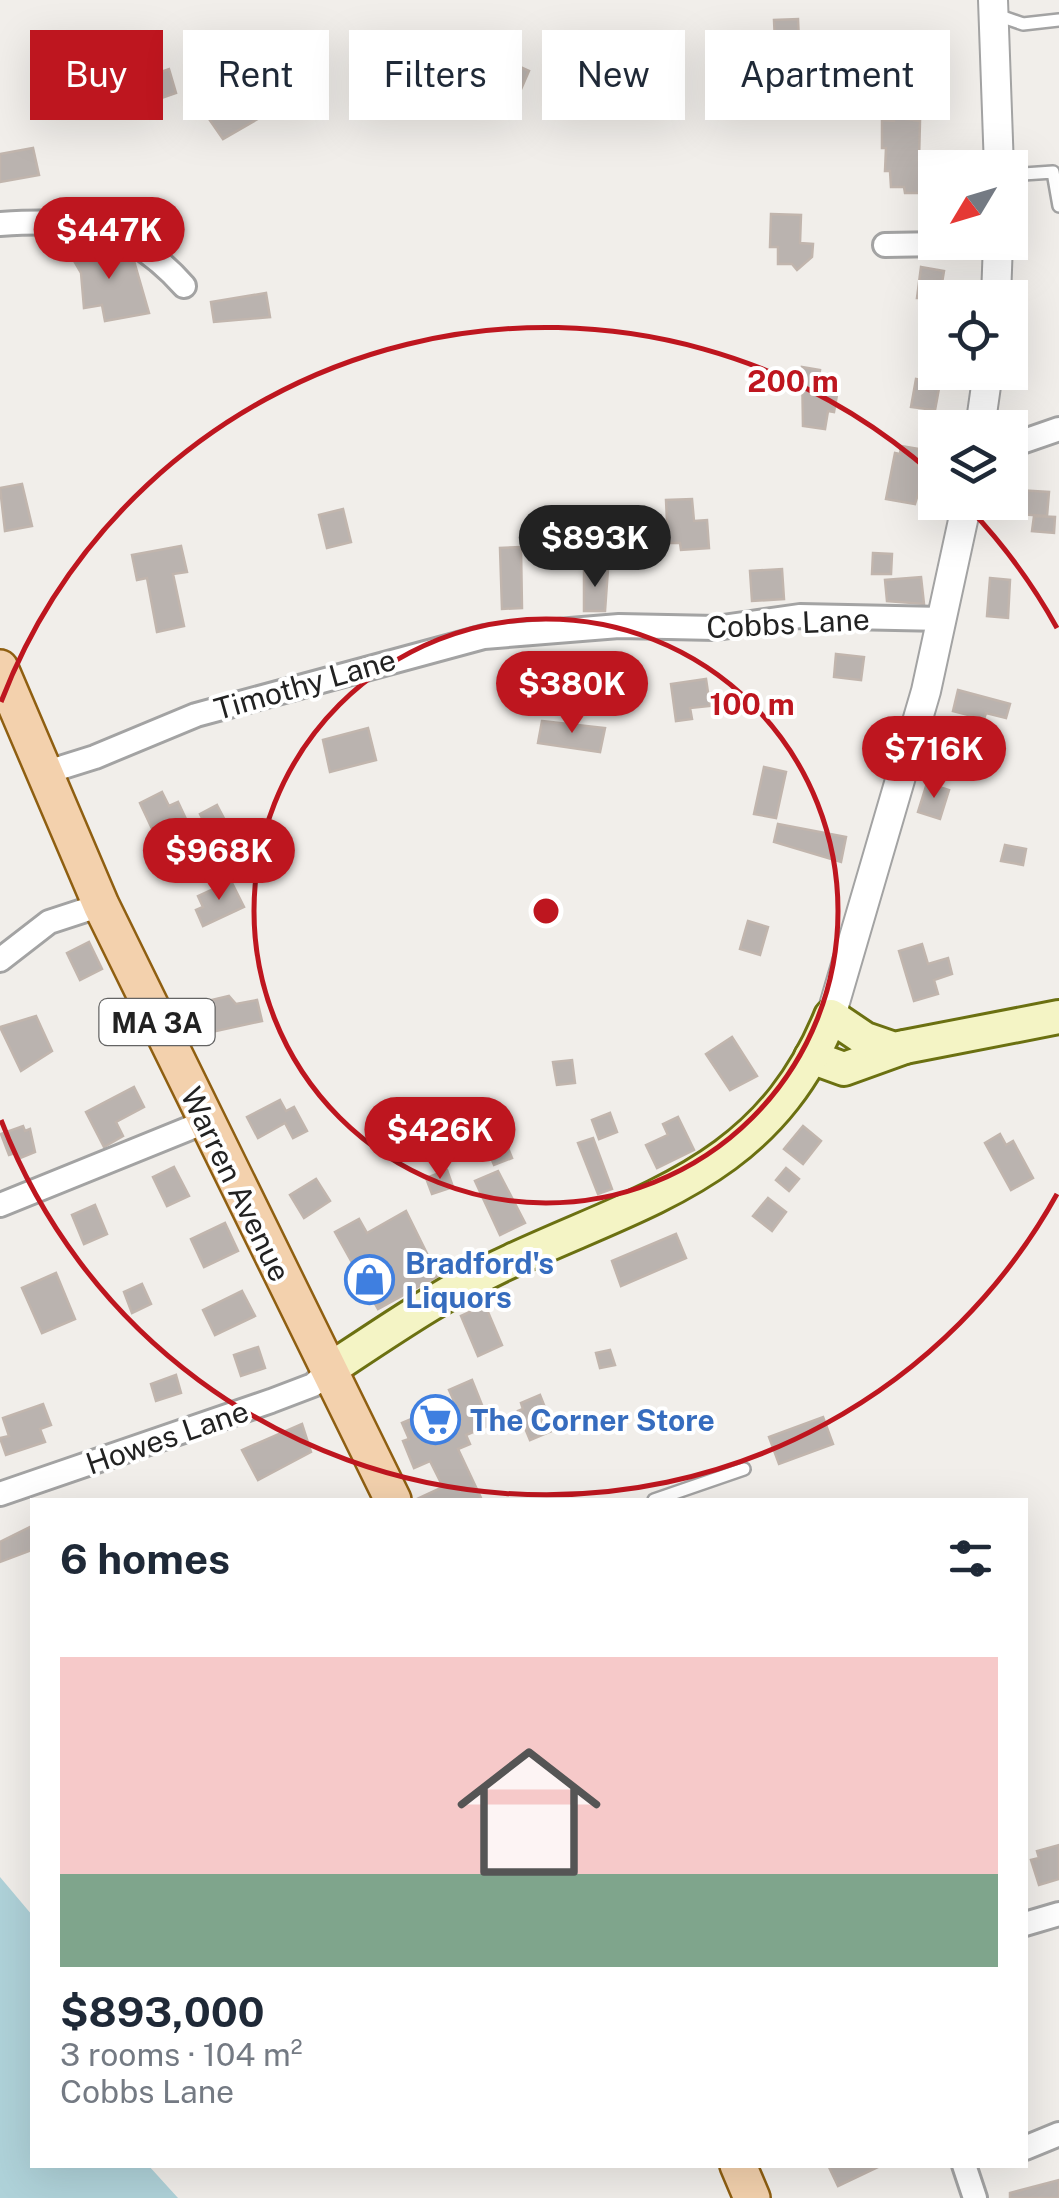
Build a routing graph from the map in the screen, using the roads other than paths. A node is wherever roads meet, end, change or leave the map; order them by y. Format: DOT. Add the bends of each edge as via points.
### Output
graph roads {
  1 [pos="993,7"];
  2 [pos="1059,20"];
  3 [pos="998,150"];
  4 [pos="1059,159"];
  5 [pos="1053,172"];
  6 [pos="1028,174"];
  7 [pos="1059,205"];
  8 [pos="0,224"];
  9 [pos="918,245"];
  10 [pos="885,246"];
  11 [pos="184,286"];
  12 [pos="1059,429"];
  13 [pos="1028,440"];
  14 [pos="963,520"];
  15 [pos="943,619"];
  16 [pos="574,628"];
  17 [pos="0,668"];
  18 [pos="44,773"];
  19 [pos="101,905"];
  20 [pos="0,960"];
  21 [pos="831,1016"];
  22 [pos="1059,1017"];
  23 [pos="906,1046"];
  24 [pos="811,1057"];
  25 [pos="205,1122"];
  26 [pos="0,1205"];
  27 [pos="329,1370"];
  28 [pos="744,1469"];
  29 [pos="0,1494"];
  30 [pos="391,1498"];
  31 [pos="660,1498"];
  32 [pos="1059,1914"];
  33 [pos="1028,1923"];
  34 [pos="1059,2134"];
  35 [pos="1028,2147"];
  36 [pos="739,2168"];
  37 [pos="970,2168"];
  38 [pos="752,2198"];
  39 [pos="975,2198"];
  1 -- 2 [label="lane" via="1023,24"];
  1 -- 3 [label="street"];
  4 -- 5 [label="lane"];
  5 -- 6 [label="lane"];
  5 -- 7 [label="lane"];
  8 -- 11 [label="street" via="112,232 151,251"];
  9 -- 10 [label="street"];
  12 -- 13 [label="street"];
  14 -- 15 [label="street"];
  15 -- 16 [label="street, Cobbs Lane" via="800,616 716,628"];
  15 -- 21 [label="street"];
  16 -- 18 [label="street, Timothy Lane" via="484,636 316,680 196,714"];
  17 -- 18 [label="main road, Warren Avenue / MA 3A"];
  18 -- 19 [label="main road, Warren Avenue / MA 3A"];
  19 -- 20 [label="street" via="49,922"];
  19 -- 25 [label="main road, Warren Avenue / MA 3A"];
  21 -- 23 [label="main road" via="872,1043"];
  21 -- 24 [label="main road"];
  22 -- 23 [label="main road"];
  23 -- 24 [label="main road" via="844,1069"];
  24 -- 27 [label="main road" via="766,1122 724,1159 476,1279"];
  25 -- 26 [label="street"];
  25 -- 27 [label="main road, Warren Avenue / MA 3A"];
  27 -- 29 [label="street, Howes Lane" via="313,1385 271,1401"];
  27 -- 30 [label="main road, MA 3A"];
  28 -- 31 [label="lane"];
  32 -- 33 [label="street"];
  34 -- 35 [label="street"];
  36 -- 38 [label="main road"];
  37 -- 39 [label="street"];
}
